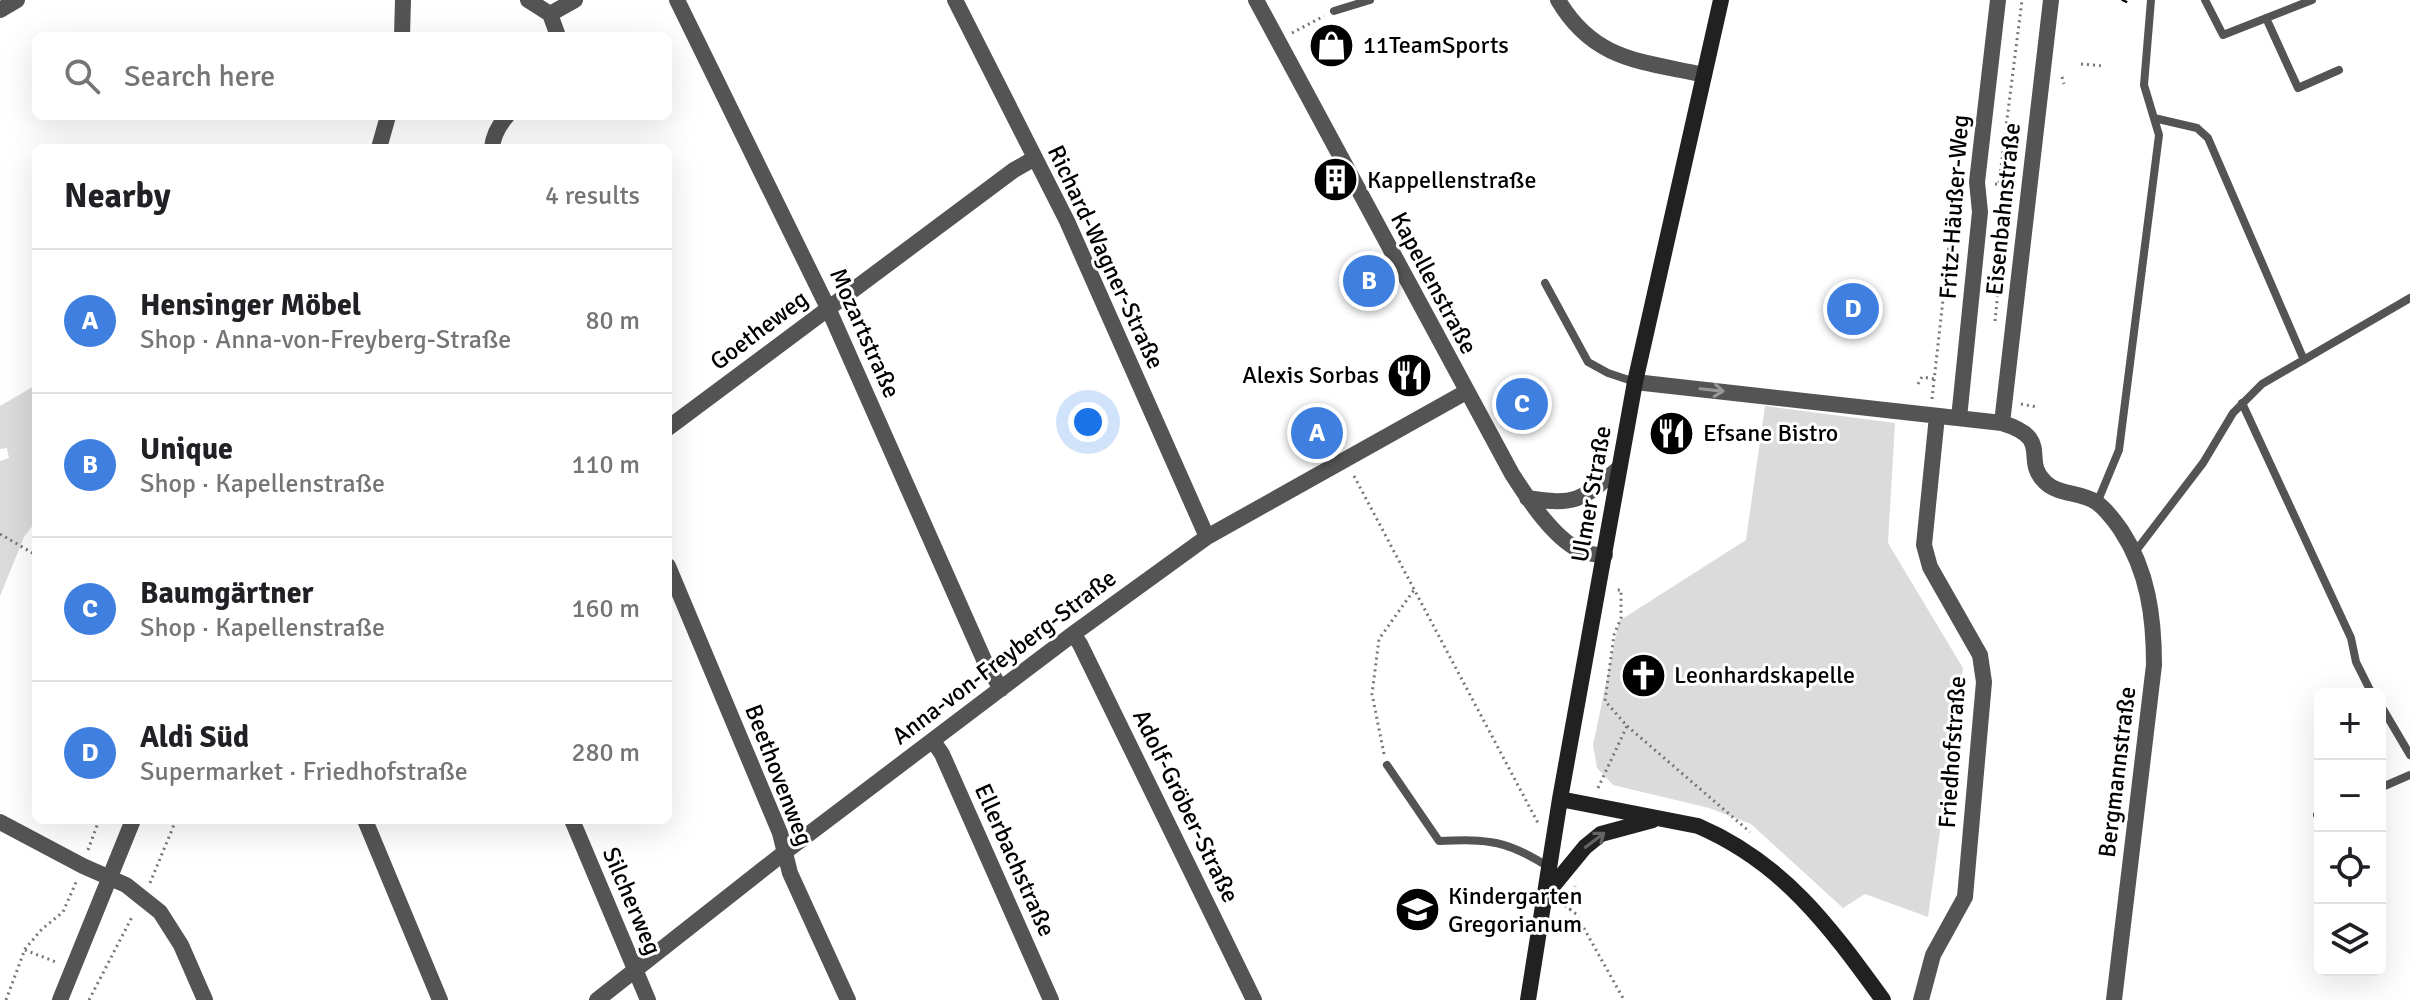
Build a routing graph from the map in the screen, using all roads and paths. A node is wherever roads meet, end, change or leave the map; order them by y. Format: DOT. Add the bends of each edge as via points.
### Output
graph roads {
  1 [pos="17,0"];
  2 [pos="403,0"];
  3 [pos="528,0"];
  4 [pos="575,0"];
  5 [pos="677,0"];
  6 [pos="955,0"];
  7 [pos="1256,0"];
  8 [pos="1370,0"];
  9 [pos="1558,0"];
  10 [pos="1721,0"];
  11 [pos="1998,0"];
  12 [pos="2022,0"];
  13 [pos="2051,0"];
  14 [pos="2151,0"];
  15 [pos="2205,0"];
  16 [pos="2312,0"];
  17 [pos="0,10"];
  18 [pos="1334,11"];
  19 [pos="550,14"];
  20 [pos="2266,18"];
  21 [pos="402,32"];
  22 [pos="557,32"];
  23 [pos="1277,41"];
  24 [pos="2081,64"];
  25 [pos="2103,66"];
  26 [pos="2339,70"];
  27 [pos="1704,75"];
  28 [pos="2062,77"];
  29 [pos="2064,84"];
  30 [pos="2154,118"];
  31 [pos="387,120"];
  32 [pos="504,120"];
  33 [pos="380,144"];
  34 [pos="492,144"];
  35 [pos="1035,158"];
  36 [pos="1977,182"];
  37 [pos="1999,184"];
  38 [pos="2009,185"];
  39 [pos="1545,283"];
  40 [pos="2410,298"];
  41 [pos="828,308"];
  42 [pos="1994,322"];
  43 [pos="2304,360"];
  44 [pos="1935,379"];
  45 [pos="1635,382"];
  46 [pos="1918,384"];
  47 [pos="1466,392"];
  48 [pos="2020,403"];
  49 [pos="2242,403"];
  50 [pos="2037,407"];
  51 [pos="1934,415"];
  52 [pos="1959,418"];
  53 [pos="2002,423"];
  54 [pos="672,425"];
  55 [pos="1345,460"];
  56 [pos="1619,468"];
  57 [pos="1527,498"];
  58 [pos="2097,503"];
  59 [pos="0,534"];
  60 [pos="1207,537"];
  61 [pos="2135,552"];
  62 [pos="32,553"];
  63 [pos="1605,555"];
  64 [pos="672,576"];
  65 [pos="1600,587"];
  66 [pos="1414,590"];
  67 [pos="1073,634"];
  68 [pos="2369,688"];
  69 [pos="1001,689"];
  70 [pos="2386,714"];
  71 [pos="933,741"];
  72 [pos="2410,755"];
  73 [pos="1387,765"];
  74 [pos="2410,775"];
  75 [pos="2386,785"];
  76 [pos="1560,799"];
  77 [pos="1591,805"];
  78 [pos="1663,818"];
  79 [pos="0,822"];
  80 [pos="98,824"];
  81 [pos="131,824"];
  82 [pos="367,824"];
  83 [pos="574,824"];
  84 [pos="1538,824"];
  85 [pos="785,852"];
  86 [pos="83,866"];
  87 [pos="1550,868"];
  88 [pos="111,878"];
  89 [pos="1576,884"];
  90 [pos="1547,893"];
  91 [pos="1570,910"];
  92 [pos="636,971"];
  93 [pos="6,1000"];
  94 [pos="60,1000"];
  95 [pos="205,1000"];
  96 [pos="440,1000"];
  97 [pos="597,1000"];
  98 [pos="648,1000"];
  99 [pos="848,1000"];
  100 [pos="1051,1000"];
  101 [pos="1254,1000"];
  102 [pos="1528,1000"];
  103 [pos="1624,1000"];
  104 [pos="1883,1000"];
  105 [pos="1921,1000"];
  106 [pos="2114,1000"];
  1 -- 17 [label="street"];
  2 -- 21 [label="street"];
  3 -- 19 [label="street"];
  4 -- 19 [label="street"];
  5 -- 41 [label="street, Mozartstraße"];
  6 -- 35 [label="street, Richard-Wagner-Straße"];
  7 -- 23 [label="street, Kapellenstraße"];
  8 -- 18 [label="lane"];
  9 -- 27 [label="street" via="1578,29 1604,50"];
  10 -- 27 [label="main road, Ulmer Straße"];
  11 -- 36 [label="street, Fritz-Häußer-Weg"];
  12 -- 37 [label="path"];
  13 -- 53 [label="street, Eisenbahnstraße"];
  14 -- 30 [label="lane" via="2144,85"];
  15 -- 20 [label="lane" via="2223,35"];
  16 -- 20 [label="lane"];
  18 -- 23 [label="path"];
  19 -- 22 [label="street"];
  20 -- 26 [label="lane" via="2298,88"];
  23 -- 47 [label="street, Kapellenstraße"];
  24 -- 25 [label="path"];
  27 -- 45 [label="main road, Ulmer Straße"];
  28 -- 29 [label="path"];
  30 -- 43 [label="lane" via="2197,128 2208,138"];
  30 -- 58 [label="lane" via="2159,135 2119,450"];
  31 -- 33 [label="street"];
  32 -- 34 [label="street"];
  35 -- 41 [label="street, Goetheweg"];
  35 -- 60 [label="street, Richard-Wagner-Straße"];
  36 -- 44 [label="path" via="1954,200"];
  36 -- 52 [label="street, Fritz-Häußer-Weg" via="1980,212"];
  38 -- 42 [label="path"];
  39 -- 45 [label="lane" via="1588,362"];
  40 -- 43 [label="lane"];
  41 -- 54 [label="street, Goetheweg"];
  41 -- 69 [label="street, Mozartstraße"];
  43 -- 49 [label="lane" via="2262,384"];
  44 -- 46 [label="path" via="1922,377"];
  44 -- 51 [label="path"];
  45 -- 51 [label="street, one-way"];
  45 -- 56 [label="main road, Ulmer Straße"];
  47 -- 55 [label="street, Anna-von-Freyberg-Straße"];
  47 -- 57 [label="street, Kapellenstraße"];
  48 -- 50 [label="path"];
  49 -- 61 [label="lane"];
  49 -- 68 [label="lane"];
  51 -- 52 [label="street"];
  51 -- 105 [label="street, Friedhofstraße" via="1924,545 1930,567 1980,655 1984,682 1965,897 1933,955"];
  52 -- 53 [label="street"];
  53 -- 58 [label="street" via="2031,438 2043,481"];
  55 -- 60 [label="street, Anna-von-Freyberg-Straße"];
  55 -- 66 [label="path"];
  56 -- 57 [label="street" via="1581,498 1561,503"];
  56 -- 63 [label="main road, Ulmer Straße"];
  57 -- 63 [label="street, Kapellenstraße" via="1571,545"];
  58 -- 61 [label="street, Bergmannstraße"];
  59 -- 62 [label="path"];
  60 -- 67 [label="street, Anna-von-Freyberg-Straße"];
  61 -- 106 [label="street, Bergmannstraße" via="2154,628 2154,665"];
  63 -- 65 [label="main road, Ulmer Straße"];
  64 -- 85 [label="street, Beethovenweg"];
  65 -- 76 [label="main road, Ulmer Straße"];
  65 -- 77 [label="path" via="1621,590 1605,701 1627,726"];
  66 -- 73 [label="path" via="1379,639 1372,694"];
  66 -- 84 [label="path"];
  67 -- 69 [label="street, Anna-von-Freyberg-Straße"];
  67 -- 101 [label="street, Adolf-Gröber-Straße"];
  69 -- 71 [label="street, Anna-von-Freyberg-Straße"];
  70 -- 72 [label="lane"];
  71 -- 85 [label="street, Anna-von-Freyberg-Straße"];
  71 -- 100 [label="street, Ellerbachstraße"];
  73 -- 87 [label="lane" via="1439,841 1479,840 1520,848"];
  74 -- 75 [label="lane"];
  76 -- 77 [label="main road"];
  76 -- 87 [label="main road, Ulmer Straße"];
  77 -- 78 [label="main road"];
  90 -- 78 [label="main road, one-way" via="1601,834"];
  78 -- 104 [label="main road" via="1709,831 1763,861 1835,933"];
  79 -- 86 [label="street"];
  80 -- 86 [label="path"];
  81 -- 88 [label="street"];
  82 -- 96 [label="street"];
  83 -- 92 [label="street, Silcherweg"];
  85 -- 92 [label="street, Anna-von-Freyberg-Straße"];
  85 -- 99 [label="street, Beethovenweg"];
  86 -- 88 [label="street"];
  86 -- 93 [label="path" via="63,912 25,949"];
  87 -- 90 [label="main road, Ulmer Straße"];
  88 -- 94 [label="street"];
  88 -- 95 [label="street" via="160,912"];
  89 -- 91 [label="path"];
  90 -- 91 [label="path"];
  90 -- 102 [label="main road, Ulmer Straße"];
  91 -- 103 [label="path"];
  92 -- 97 [label="street, Anna-von-Freyberg-Straße"];
  92 -- 98 [label="street, Silcherweg"];
}
